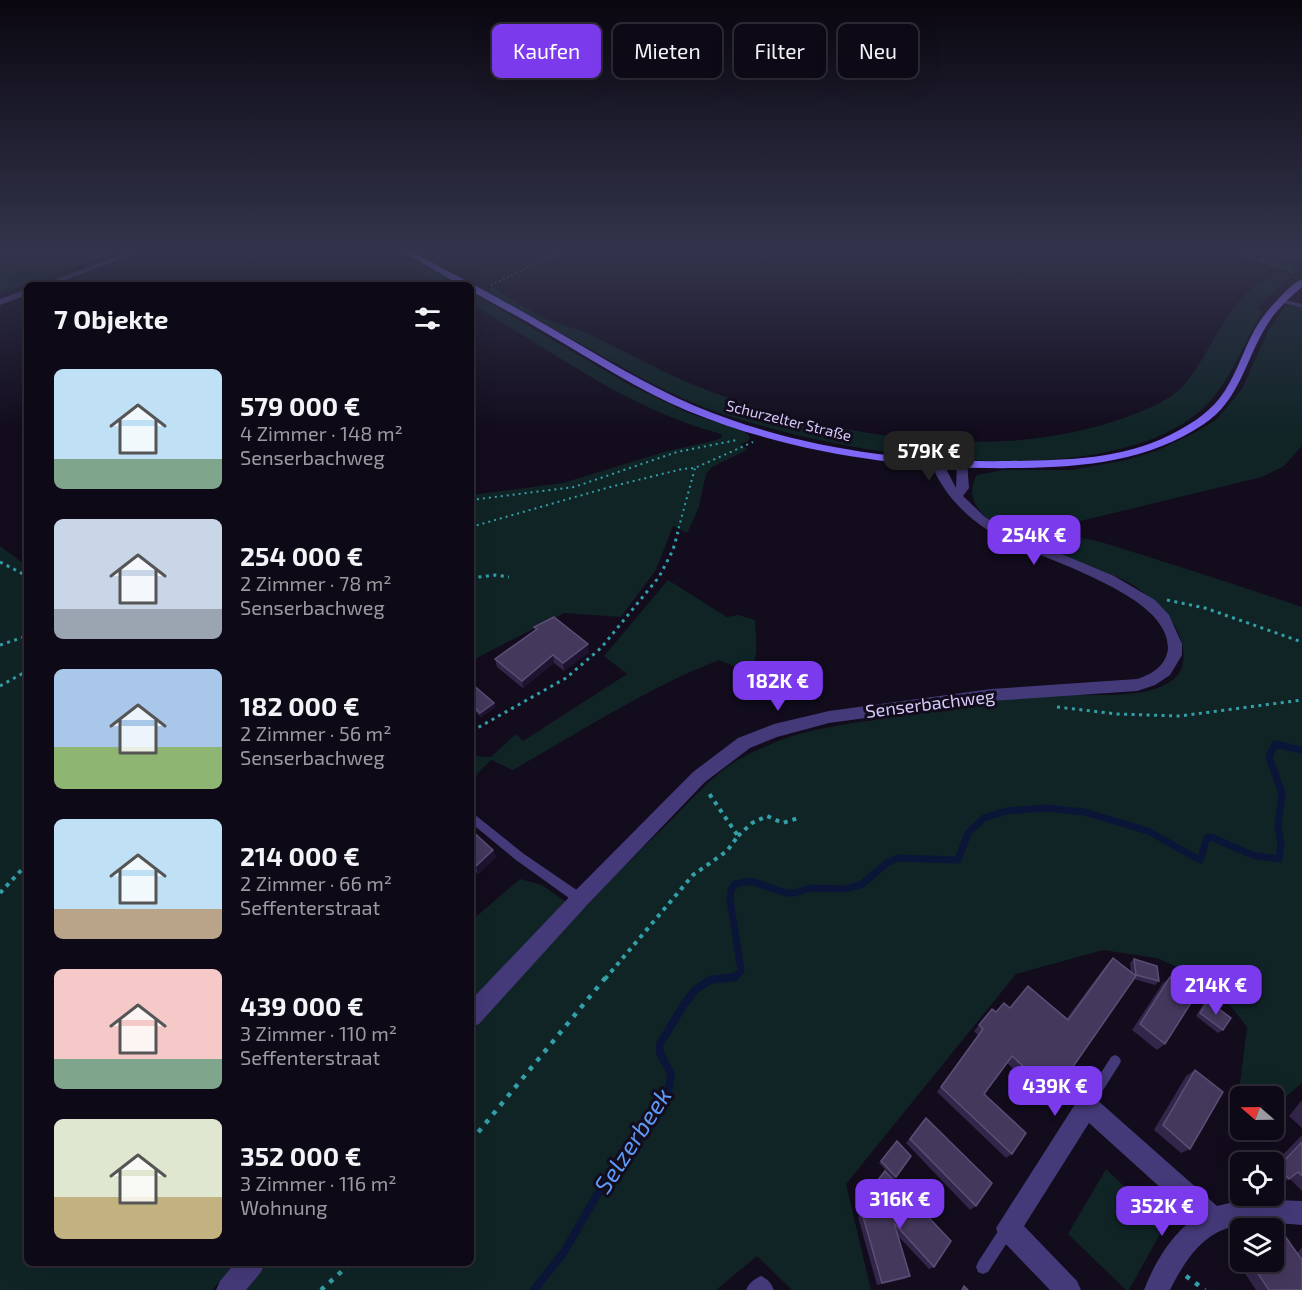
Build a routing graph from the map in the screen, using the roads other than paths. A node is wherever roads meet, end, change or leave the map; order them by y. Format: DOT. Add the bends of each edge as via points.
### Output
graph roads {
  1 [pos="514,312"];
  2 [pos="1273,312"];
  3 [pos="937,463"];
  4 [pos="963,464"];
  5 [pos="958,494"];
  6 [pos="474,819"];
  7 [pos="580,899"];
  8 [pos="474,1013"];
  9 [pos="1114,1061"];
  10 [pos="1087,1106"];
  11 [pos="1302,1213"];
  12 [pos="1214,1220"];
  13 [pos="1008,1228"];
  14 [pos="249,1266"];
  15 [pos="983,1267"];
  16 [pos="229,1290"];
  17 [pos="753,1290"];
  18 [pos="767,1290"];
  19 [pos="1068,1290"];
  20 [pos="1157,1290"];
  1 -- 3 [label="street, Schurzelter Straße" via="624,375 693,408 764,432 834,449"];
  2 -- 4 [label="street, Schurzelter Straße" via="1259,331 1225,397 1209,416 1185,432 1138,452 1092,460"];
  3 -- 4 [label="street, Schurzelter Straße"];
  3 -- 5 [label="street, Senserbachweg" via="949,488"];
  4 -- 5 [label="street" via="963,488"];
  5 -- 7 [label="street, Senserbachweg" via="977,517 1012,540 1110,580 1144,599 1170,629 1176,650 1169,666 1149,682 991,695 829,717 774,731 744,743 699,777"];
  6 -- 7 [label="lane"];
  7 -- 8 [label="street, Senserbachweg"];
  9 -- 10 [label="lane"];
  10 -- 12 [label="street"];
  10 -- 13 [label="street"];
  11 -- 12 [label="street" via="1267,1211"];
  12 -- 20 [label="street" via="1181,1246"];
  13 -- 15 [label="lane"];
  13 -- 19 [label="street"];
  14 -- 16 [label="street"];
  17 -- 18 [label="lane" via="760,1283"];
}
